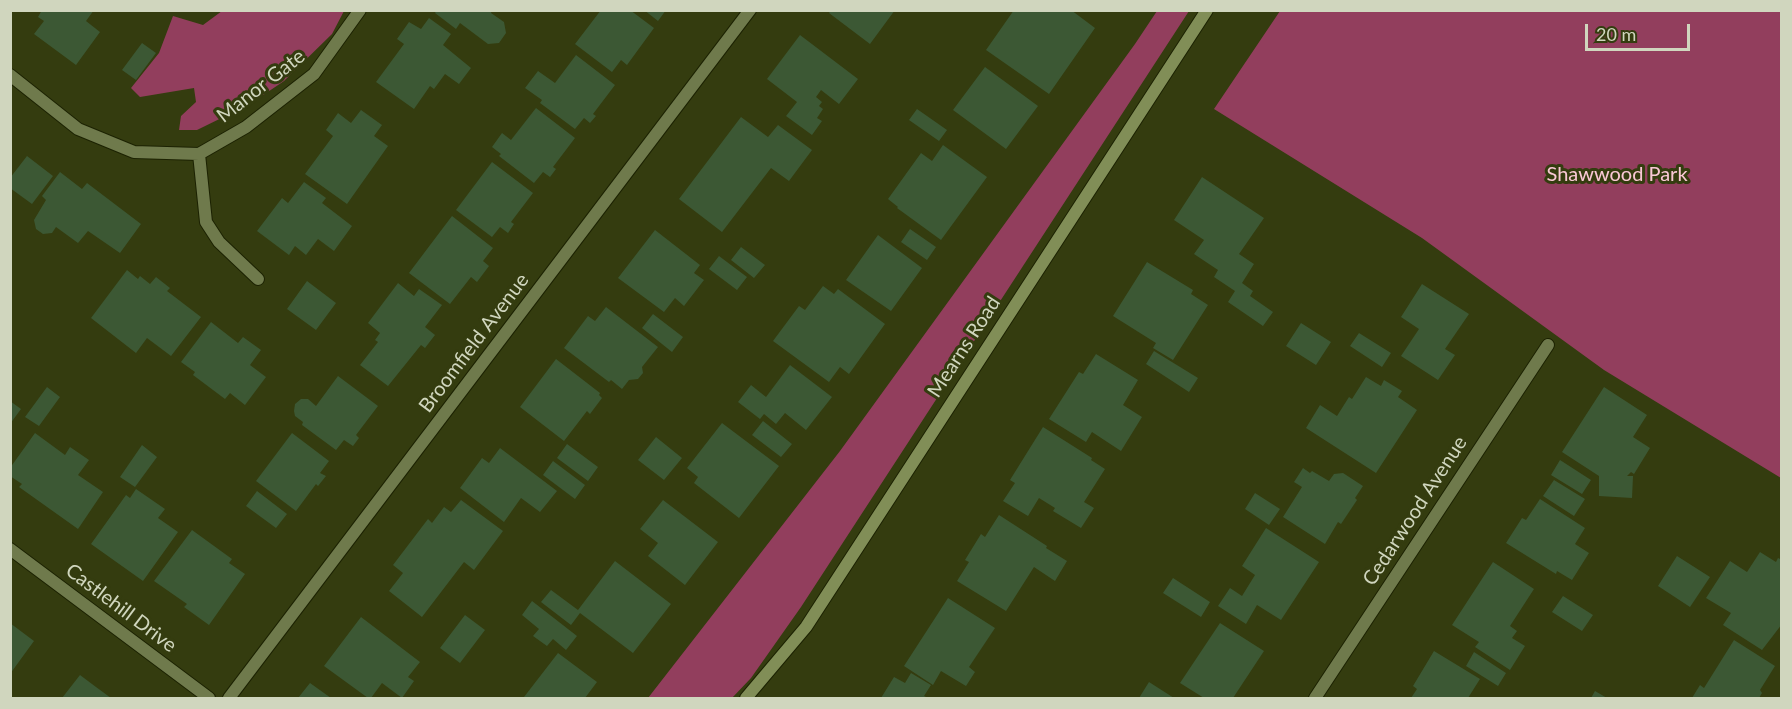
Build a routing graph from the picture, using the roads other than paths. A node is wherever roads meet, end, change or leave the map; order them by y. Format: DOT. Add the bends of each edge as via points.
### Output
graph roads {
  1 [pos="360,10"];
  2 [pos="750,10"];
  3 [pos="1207,10"];
  4 [pos="10,75"];
  5 [pos="199,154"];
  6 [pos="258,279"];
  7 [pos="1548,345"];
  8 [pos="10,549"];
  9 [pos="209,699"];
  10 [pos="229,699"];
  11 [pos="746,699"];
  12 [pos="1315,699"];
  1 -- 5 [label="street, Manor Gate" via="314,74 246,127"];
  2 -- 10 [label="street, Broomfield Avenue"];
  3 -- 11 [label="street, Mearns Road" via="806,627"];
  4 -- 5 [label="street" via="78,129 134,152"];
  5 -- 6 [label="street" via="206,222 219,242"];
  7 -- 12 [label="street, Cedarwood Avenue"];
  8 -- 9 [label="street, Castlehill Drive"];
}
